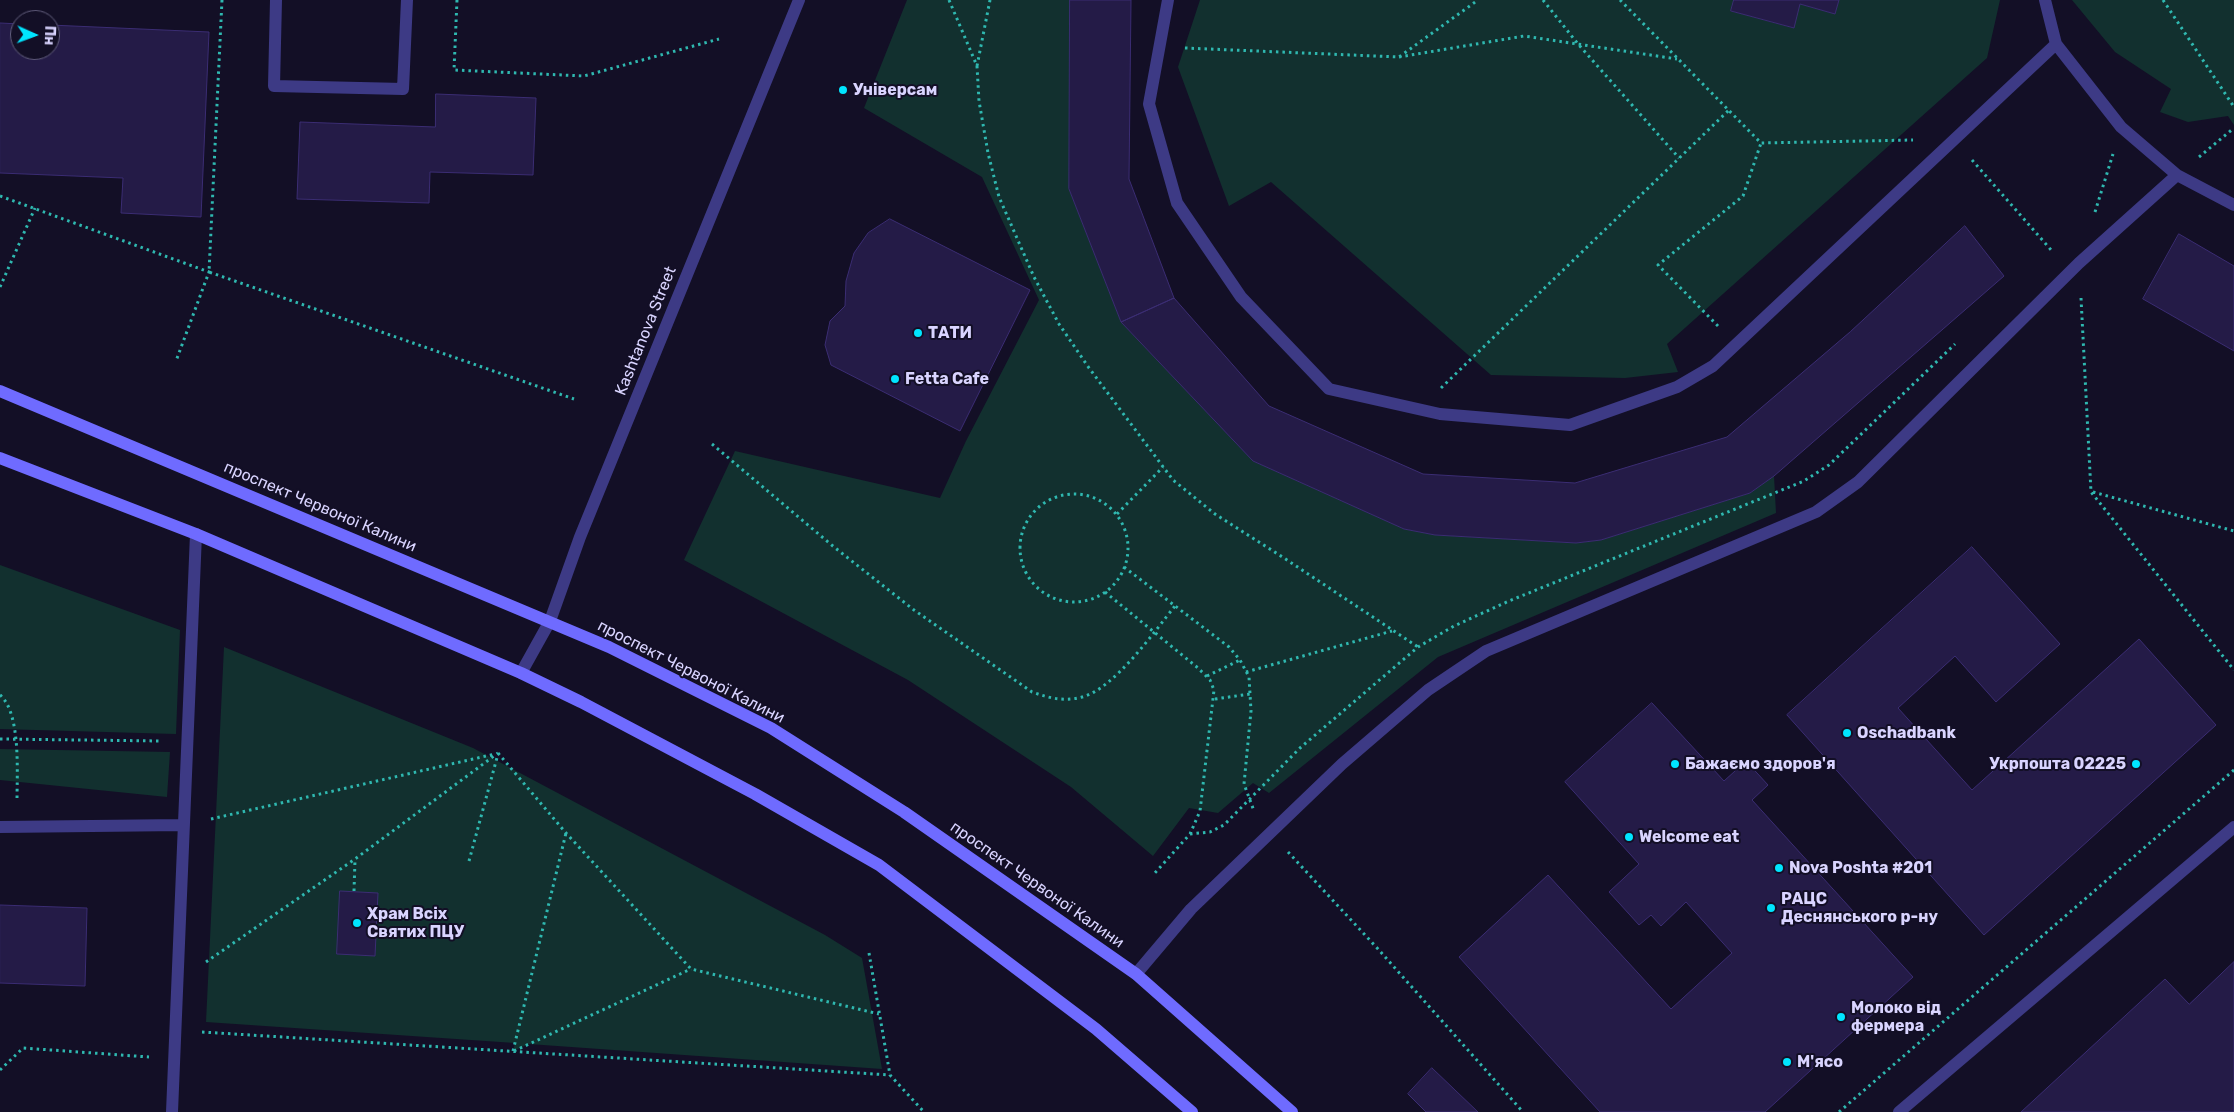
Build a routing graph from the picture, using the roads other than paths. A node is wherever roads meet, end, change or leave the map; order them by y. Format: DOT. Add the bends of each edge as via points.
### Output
graph roads {
  1 [pos="276,0"];
  2 [pos="407,0"];
  3 [pos="799,0"];
  4 [pos="1168,0"];
  5 [pos="2046,0"];
  6 [pos="2056,44"];
  7 [pos="2177,175"];
  8 [pos="2234,205"];
  9 [pos="0,391"];
  10 [pos="0,458"];
  11 [pos="196,534"];
  12 [pos="550,621"];
  13 [pos="521,673"];
  14 [pos="183,825"];
  15 [pos="0,827"];
  16 [pos="2234,827"];
  17 [pos="1136,974"];
  18 [pos="172,1112"];
  19 [pos="1192,1112"];
  20 [pos="1292,1112"];
  21 [pos="1899,1112"];
  1 -- 2 [label="street" via="274,86 403,89"];
  3 -- 12 [label="street, Kashtanova Street" via="580,538"];
  4 -- 6 [label="street" via="1149,104 1177,204 1241,297 1329,389 1440,414 1570,425 1677,387 1713,366"];
  5 -- 6 [label="street"];
  6 -- 7 [label="street" via="2121,127"];
  7 -- 8 [label="street"];
  7 -- 17 [label="street" via="2079,263 1858,482 1816,512 1486,650 1428,690 1342,764 1191,909"];
  9 -- 12 [label="main road, проспект Червоної Калини"];
  10 -- 11 [label="main road"];
  11 -- 13 [label="main road"];
  11 -- 14 [label="street"];
  12 -- 13 [label="street, Kashtanova Street"];
  12 -- 17 [label="main road, проспект Червоної Калини" via="771,728 904,812"];
  13 -- 19 [label="main road" via="755,794 879,864 1096,1029"];
  14 -- 15 [label="street"];
  14 -- 18 [label="street"];
  16 -- 21 [label="street"];
  17 -- 20 [label="main road, проспект Червоної Калини"];
}
